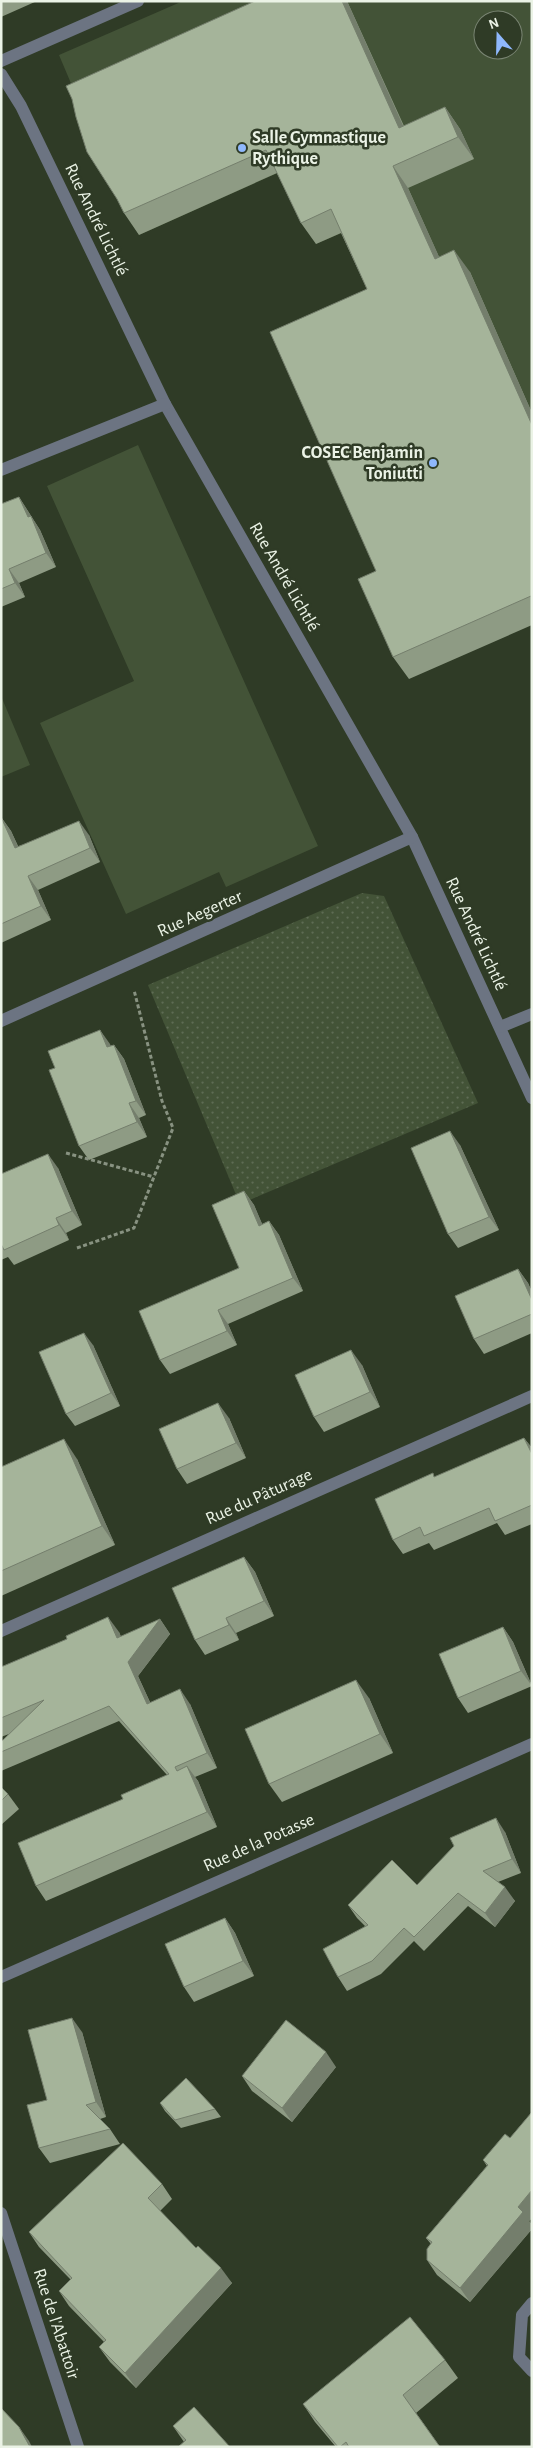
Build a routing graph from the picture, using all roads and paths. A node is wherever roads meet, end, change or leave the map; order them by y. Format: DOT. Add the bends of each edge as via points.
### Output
graph roads {
  1 [pos="138,1"];
  2 [pos="1,61"];
  3 [pos="1,74"];
  4 [pos="165,404"];
  5 [pos="1,470"];
  6 [pos="412,837"];
  7 [pos="128,965"];
  8 [pos="532,1014"];
  9 [pos="1,1021"];
  10 [pos="500,1028"];
  11 [pos="532,1098"];
  12 [pos="66,1153"];
  13 [pos="154,1177"];
  14 [pos="77,1248"];
  15 [pos="532,1396"];
  16 [pos="1,1630"];
  17 [pos="532,1744"];
  18 [pos="1,1976"];
  19 [pos="1,2213"];
  20 [pos="532,2304"];
  21 [pos="532,2371"];
  22 [pos="78,2447"];
  1 -- 2 [label="street"];
  3 -- 4 [label="street, Rue André Lichtlé" via="21,106"];
  4 -- 5 [label="street"];
  4 -- 6 [label="street, Rue André Lichtlé"];
  6 -- 7 [label="street, Rue Aegerter"];
  6 -- 10 [label="street, Rue André Lichtlé"];
  7 -- 9 [label="street, Rue Aegerter"];
  7 -- 13 [label="path" via="162,1100 173,1128"];
  8 -- 10 [label="street"];
  10 -- 11 [label="street, Rue André Lichtlé"];
  12 -- 13 [label="path"];
  13 -- 14 [label="path" via="134,1228"];
  15 -- 16 [label="street, Rue du Pâturage"];
  17 -- 18 [label="street, Rue de la Potasse"];
  19 -- 22 [label="street, Rue de l'Abattoir"];
  20 -- 21 [label="street" via="522,2315 520,2357"];
}
